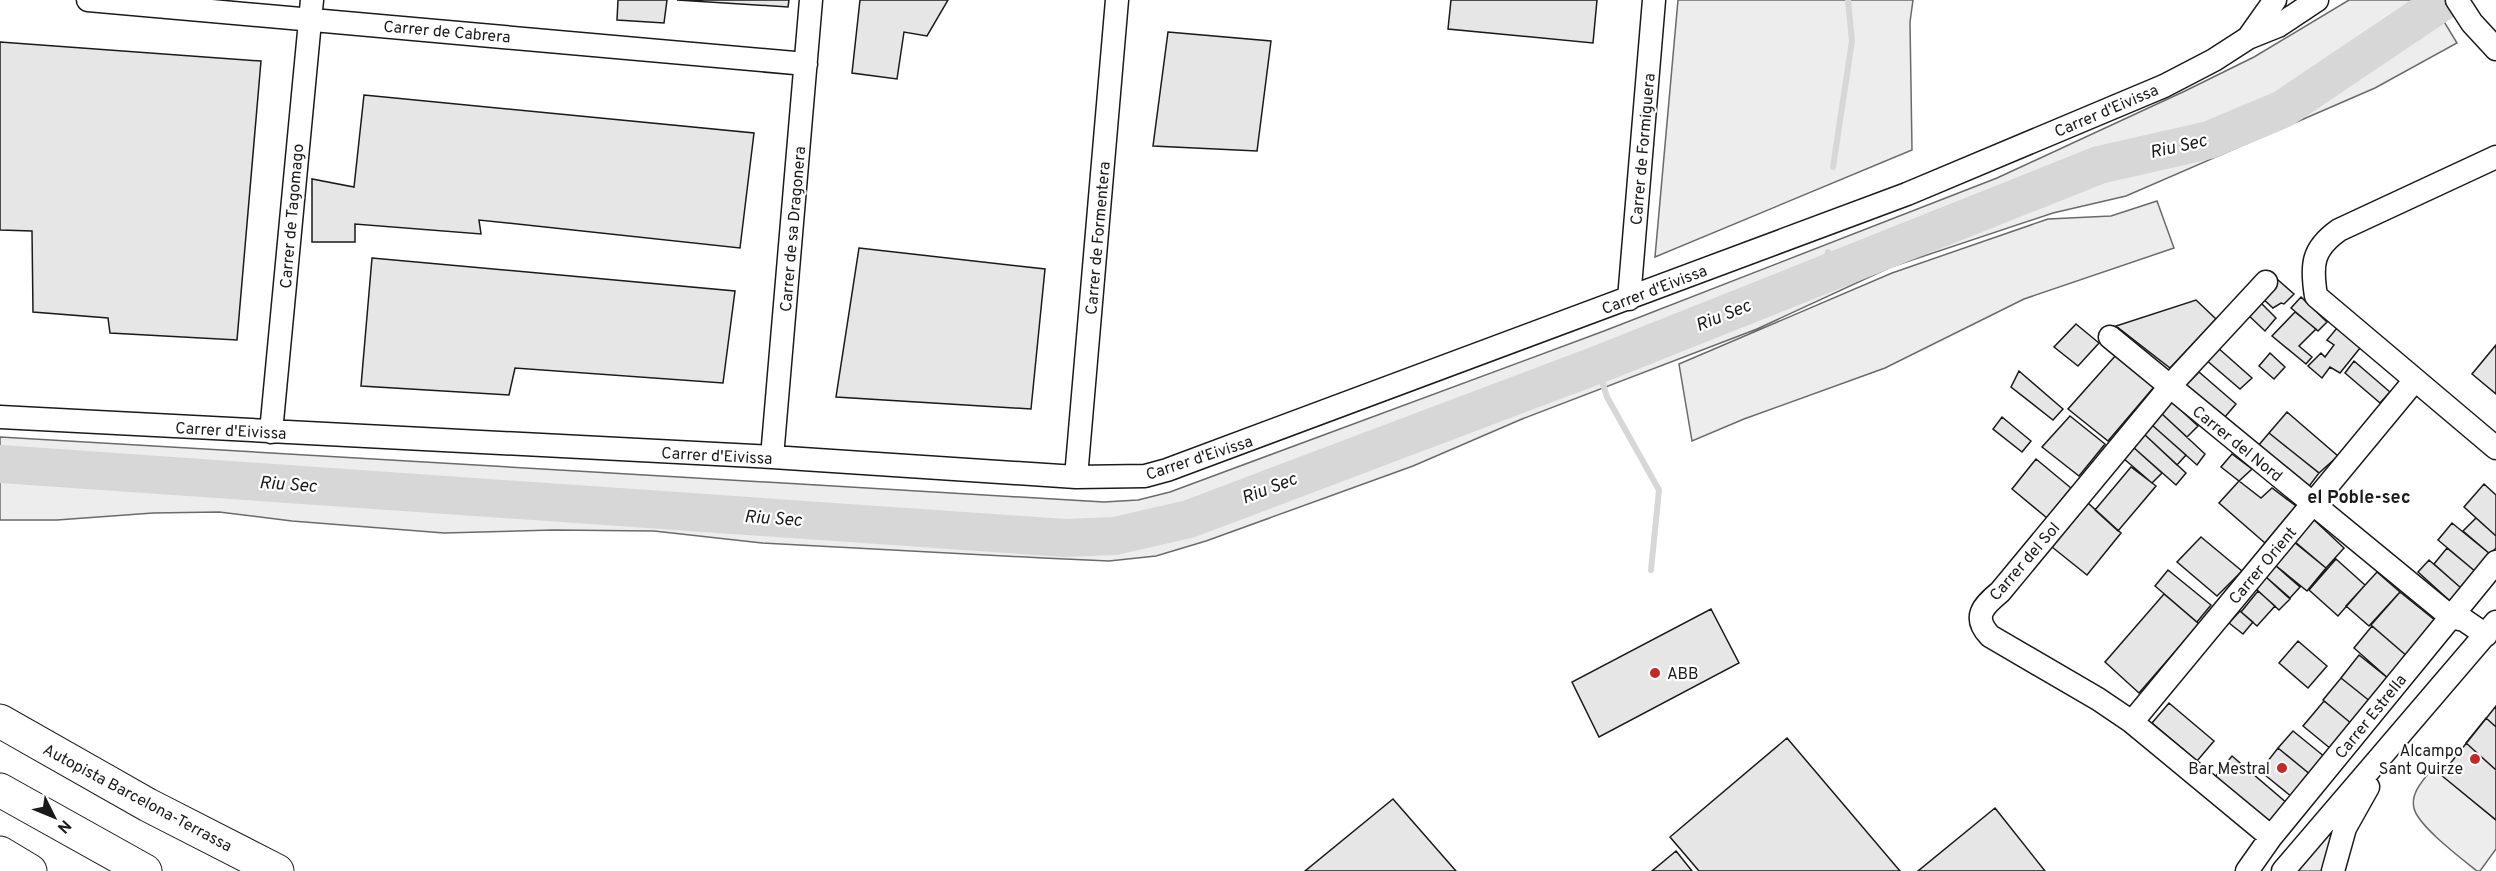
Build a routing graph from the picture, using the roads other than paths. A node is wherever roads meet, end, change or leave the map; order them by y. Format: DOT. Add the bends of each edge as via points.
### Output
graph roads {
  1 [pos="88,0"];
  2 [pos="812,0"];
  3 [pos="1117,0"];
  4 [pos="1654,0"];
  5 [pos="2275,0"];
  6 [pos="2316,0"];
  7 [pos="2460,3"];
  8 [pos="311,9"];
  9 [pos="2248,38"];
  10 [pos="2496,49"];
  11 [pos="806,64"];
  12 [pos="2496,157"];
  13 [pos="2266,282"];
  14 [pos="1629,299"];
  15 [pos="2110,337"];
  16 [pos="2415,380"];
  17 [pos="2169,387"];
  18 [pos="0,417"];
  19 [pos="271,432"];
  20 [pos="2496,448"];
  21 [pos="772,457"];
  22 [pos="1076,477"];
  23 [pos="2314,504"];
  24 [pos="2496,562"];
  25 [pos="2451,617"];
  26 [pos="2484,636"];
  27 [pos="0,721"];
  28 [pos="2132,722"];
  29 [pos="2391,746"];
  30 [pos="0,790"];
  31 [pos="2271,837"];
  32 [pos="0,853"];
  33 [pos="30,871"];
  34 [pos="145,871"];
  35 [pos="277,871"];
  36 [pos="2247,871"];
  37 [pos="2283,871"];
  38 [pos="2333,871"];
  1 -- 8 [label="street, Carrer de Cabrera"];
  2 -- 11 [label="street, Carrer de sa Dragonera"];
  3 -- 22 [label="street, Carrer de Formentera"];
  4 -- 14 [label="street, Carrer de Formiguera"];
  5 -- 9 [label="street, Carrer d'Eivissa"];
  6 -- 9 [label="street, Carrer d'Eivissa" via="2278,26"];
  7 -- 10 [label="street"];
  8 -- 11 [label="street, Carrer de Cabrera"];
  8 -- 19 [label="street, Carrer de Tagomago"];
  9 -- 14 [label="street, Carrer d'Eivissa" via="2164,86 1907,194"];
  11 -- 21 [label="street, Carrer de sa Dragonera"];
  12 -- 16 [label="street" via="2339,230 2327,238 2316,256 2316,296"];
  13 -- 17 [label="street, Carrer del Sol"];
  14 -- 22 [label="street, Carrer d'Eivissa" via="1167,470 1145,477"];
  15 -- 17 [label="street, Carrer del Nord"];
  16 -- 20 [label="street"];
  16 -- 23 [label="street, Carrer Orient"];
  17 -- 23 [label="street, Carrer del Nord"];
  17 -- 28 [label="street, Carrer del Sol" via="1986,604 1980,618 1982,628 1990,636"];
  18 -- 19 [label="street, Carrer d'Eivissa"];
  19 -- 21 [label="street, Carrer d'Eivissa"];
  21 -- 22 [label="street, Carrer d'Eivissa"];
  23 -- 25 [label="street, Carrer del Nord"];
  23 -- 28 [label="street, Carrer Orient"];
  24 -- 25 [label="street, Carrer Estrella"];
  25 -- 26 [label="street, Carrer del Nord" via="2452,635"];
  25 -- 31 [label="street, Carrer Estrella"];
  26 -- 29 [label="street"];
  27 -- 35 [label="highway, Autopista Barcelona-Terrassa" via="148,805"];
  28 -- 31 [label="street, Carrer del Sol"];
  29 -- 37 [label="street"];
  29 -- 38 [label="street" via="2345,828"];
  30 -- 34 [label="highway"];
  31 -- 36 [label="street, Carrer Estrella"];
  32 -- 33 [label="highway"];
}
